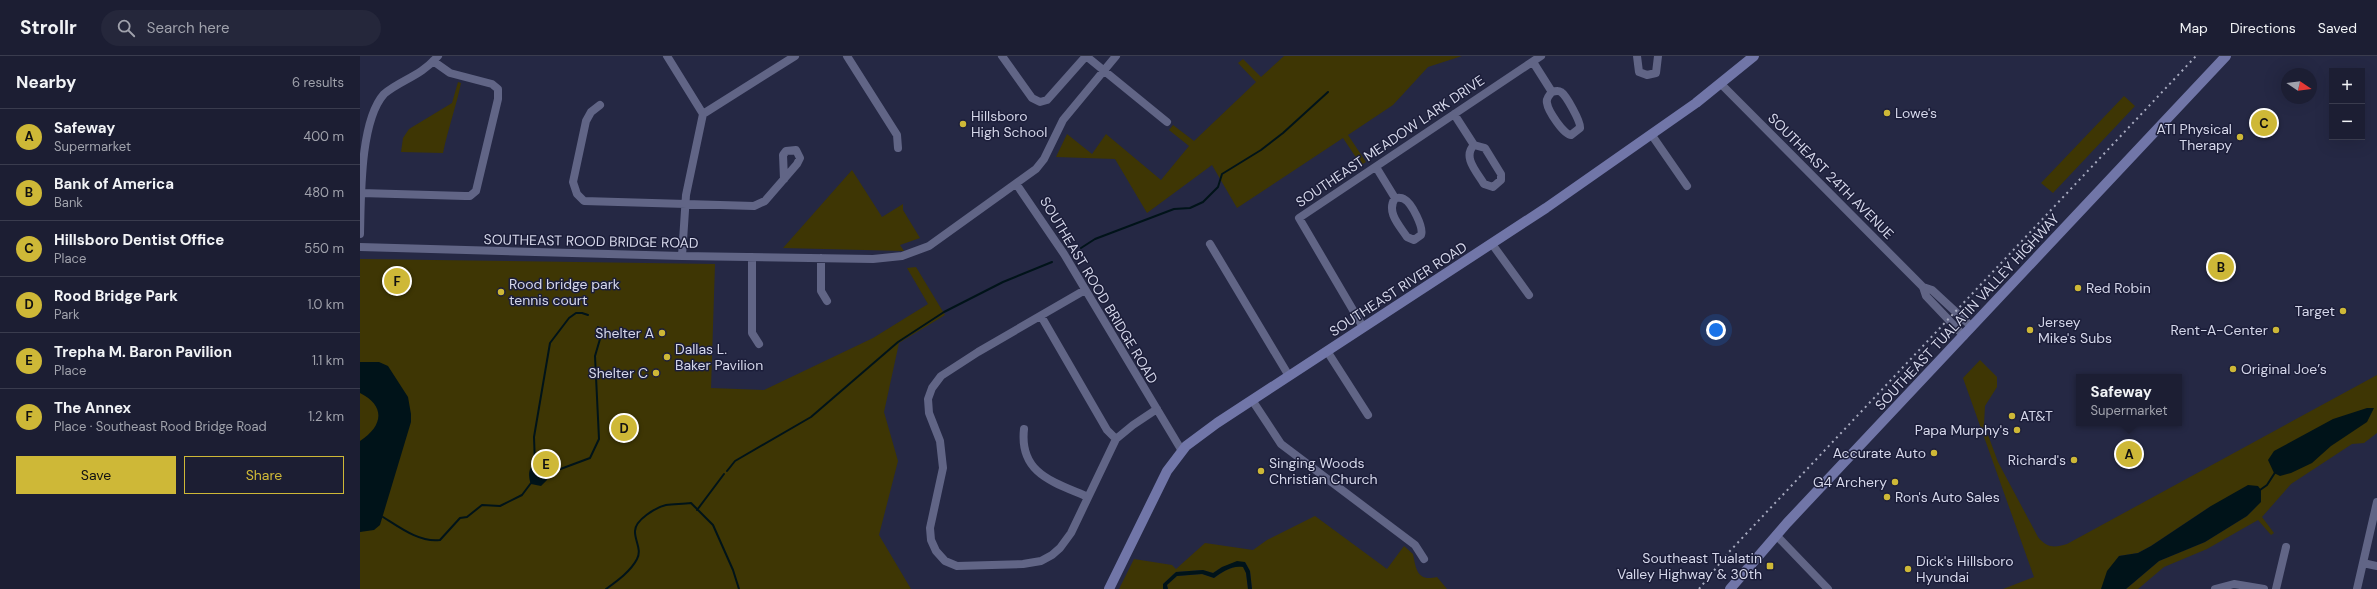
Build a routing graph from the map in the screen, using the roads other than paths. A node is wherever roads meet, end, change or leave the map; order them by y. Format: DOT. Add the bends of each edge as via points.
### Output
graph roads {
  1 [pos="667,56"];
  2 [pos="795,56"];
  3 [pos="847,56"];
  4 [pos="1002,56"];
  5 [pos="1086,56"];
  6 [pos="1116,56"];
  7 [pos="1542,56"];
  8 [pos="1637,56"];
  9 [pos="1658,56"];
  10 [pos="1754,56"];
  11 [pos="2226,56"];
  12 [pos="436,59"];
  13 [pos="1533,62"];
  14 [pos="1103,71"];
  15 [pos="1721,84"];
  16 [pos="1552,92"];
  17 [pos="600,105"];
  18 [pos="703,114"];
  19 [pos="1454,114"];
  20 [pos="1167,122"];
  21 [pos="1651,134"];
  22 [pos="1474,145"];
  23 [pos="898,148"];
  24 [pos="1376,167"];
  25 [pos="784,179"];
  26 [pos="1017,185"];
  27 [pos="1688,186"];
  28 [pos="361,193"];
  29 [pos="1395,198"];
  30 [pos="685,205"];
  31 [pos="360,234"];
  32 [pos="1210,244"];
  33 [pos="1492,244"];
  34 [pos="360,247"];
  35 [pos="682,256"];
  36 [pos="752,257"];
  37 [pos="821,258"];
  38 [pos="1923,287"];
  39 [pos="1085,290"];
  40 [pos="1529,295"];
  41 [pos="827,301"];
  42 [pos="1041,316"];
  43 [pos="1972,327"];
  44 [pos="1363,328"];
  45 [pos="1964,336"];
  46 [pos="759,344"];
  47 [pos="1328,351"];
  48 [pos="1288,376"];
  49 [pos="1252,400"];
  50 [pos="1157,409"];
  51 [pos="1368,415"];
  52 [pos="1024,429"];
  53 [pos="1116,439"];
  54 [pos="1182,451"];
  55 [pos="1088,497"];
  56 [pos="2377,502"];
  57 [pos="1776,535"];
  58 [pos="2286,546"];
  59 [pos="1424,560"];
  60 [pos="2363,563"];
  61 [pos="2377,566"];
  62 [pos="1110,589"];
  63 [pos="1730,589"];
  64 [pos="1828,589"];
  65 [pos="2215,589"];
  66 [pos="2264,589"];
  67 [pos="2276,589"];
  68 [pos="2356,589"];
  1 -- 18 [label="street"];
  2 -- 18 [label="street"];
  3 -- 23 [label="street" via="897,135"];
  4 -- 5 [label="street" via="1032,98 1040,102 1047,100"];
  5 -- 14 [label="street"];
  6 -- 14 [label="street"];
  7 -- 13 [label="street, SOUTHEAST MEADOW LARK DRIVE"];
  8 -- 9 [label="street" via="1639,72 1648,76 1656,73"];
  10 -- 15 [label="main road, SOUTHEAST RIVER ROAD"];
  11 -- 43 [label="main road, SOUTHEAST TUALATIN VALLEY HIGHWAY"];
  12 -- 28 [label="street" via="414,78 385,93 368,114 362,141"];
  12 -- 28 [label="street" via="450,73 492,84 498,89 498,99 476,191 465,196"];
  13 -- 16 [label="street"];
  13 -- 19 [label="street, SOUTHEAST MEADOW LARK DRIVE"];
  14 -- 20 [label="street"];
  14 -- 26 [label="street" via="1063,120 1041,164"];
  15 -- 21 [label="main road, SOUTHEAST RIVER ROAD"];
  15 -- 38 [label="street, SOUTHEAST 24TH AVENUE"];
  16 -- 16 [label="street" via="1547,99 1548,106 1563,132 1572,135 1580,128 1579,121 1564,94"];
  17 -- 30 [label="street" via="591,112 586,121 573,182 580,198 588,202"];
  18 -- 30 [label="street"];
  19 -- 22 [label="street"];
  19 -- 24 [label="street, SOUTHEAST MEADOW LARK DRIVE"];
  21 -- 27 [label="street"];
  21 -- 33 [label="main road, SOUTHEAST RIVER ROAD"];
  22 -- 22 [label="street" via="1469,153 1470,160 1484,184 1493,187 1501,180 1502,174 1485,148"];
  24 -- 29 [label="street"];
  24 -- 44 [label="street, SOUTHEAST MEADOW LARK DRIVE" via="1299,218"];
  25 -- 30 [label="street" via="765,202 754,206"];
  26 -- 37 [label="street, SOUTHEAST ROOD BRIDGE ROAD" via="935,243 913,253 890,258"];
  26 -- 39 [label="street, SOUTHEAST ROOD BRIDGE ROAD" via="1041,218"];
  28 -- 31 [label="street"];
  29 -- 29 [label="street" via="1407,200 1422,225 1421,235 1414,240 1407,237 1392,214 1391,206"];
  30 -- 35 [label="street"];
  32 -- 48 [label="street"];
  33 -- 40 [label="street"];
  33 -- 44 [label="main road, SOUTHEAST RIVER ROAD"];
  34 -- 35 [label="street, SOUTHEAST ROOD BRIDGE ROAD"];
  35 -- 36 [label="street, SOUTHEAST ROOD BRIDGE ROAD"];
  36 -- 37 [label="street, SOUTHEAST ROOD BRIDGE ROAD"];
  36 -- 46 [label="street" via="752,333"];
  37 -- 41 [label="street" via="821,292"];
  38 -- 43 [label="street, SOUTHEAST 24TH AVENUE" via="1932,290"];
  38 -- 45 [label="street, SOUTHEAST 24TH AVENUE" via="1926,296"];
  39 -- 42 [label="street"];
  39 -- 50 [label="street, SOUTHEAST ROOD BRIDGE ROAD"];
  42 -- 53 [label="street" via="1107,430"];
  42 -- 55 [label="street" via="941,376 932,388 928,399 929,413 940,441 943,468 930,528 931,540 945,561 957,566 1041,561 1052,555 1067,540"];
  43 -- 45 [label="main road, SOUTHEAST TUALATIN VALLEY HIGHWAY"];
  44 -- 47 [label="main road, SOUTHEAST RIVER ROAD"];
  45 -- 57 [label="main road, SOUTHEAST TUALATIN VALLEY HIGHWAY"];
  47 -- 48 [label="main road, SOUTHEAST RIVER ROAD"];
  47 -- 51 [label="street"];
  48 -- 49 [label="main road, SOUTHEAST RIVER ROAD"];
  49 -- 54 [label="main road, SOUTHEAST RIVER ROAD"];
  49 -- 59 [label="street" via="1281,444 1415,544"];
  50 -- 53 [label="street"];
  50 -- 54 [label="street, SOUTHEAST ROOD BRIDGE ROAD"];
  52 -- 55 [label="street" via="1023,444 1026,455 1037,472"];
  53 -- 55 [label="street"];
  54 -- 62 [label="main road, SOUTHEAST RIVER ROAD" via="1158,486"];
  56 -- 60 [label="street"];
  57 -- 63 [label="main road, SOUTHEAST TUALATIN VALLEY HIGHWAY"];
  57 -- 64 [label="street"];
  58 -- 67 [label="street"];
  60 -- 61 [label="street"];
  60 -- 68 [label="street"];
  65 -- 66 [label="street" via="2234,584"];
}
